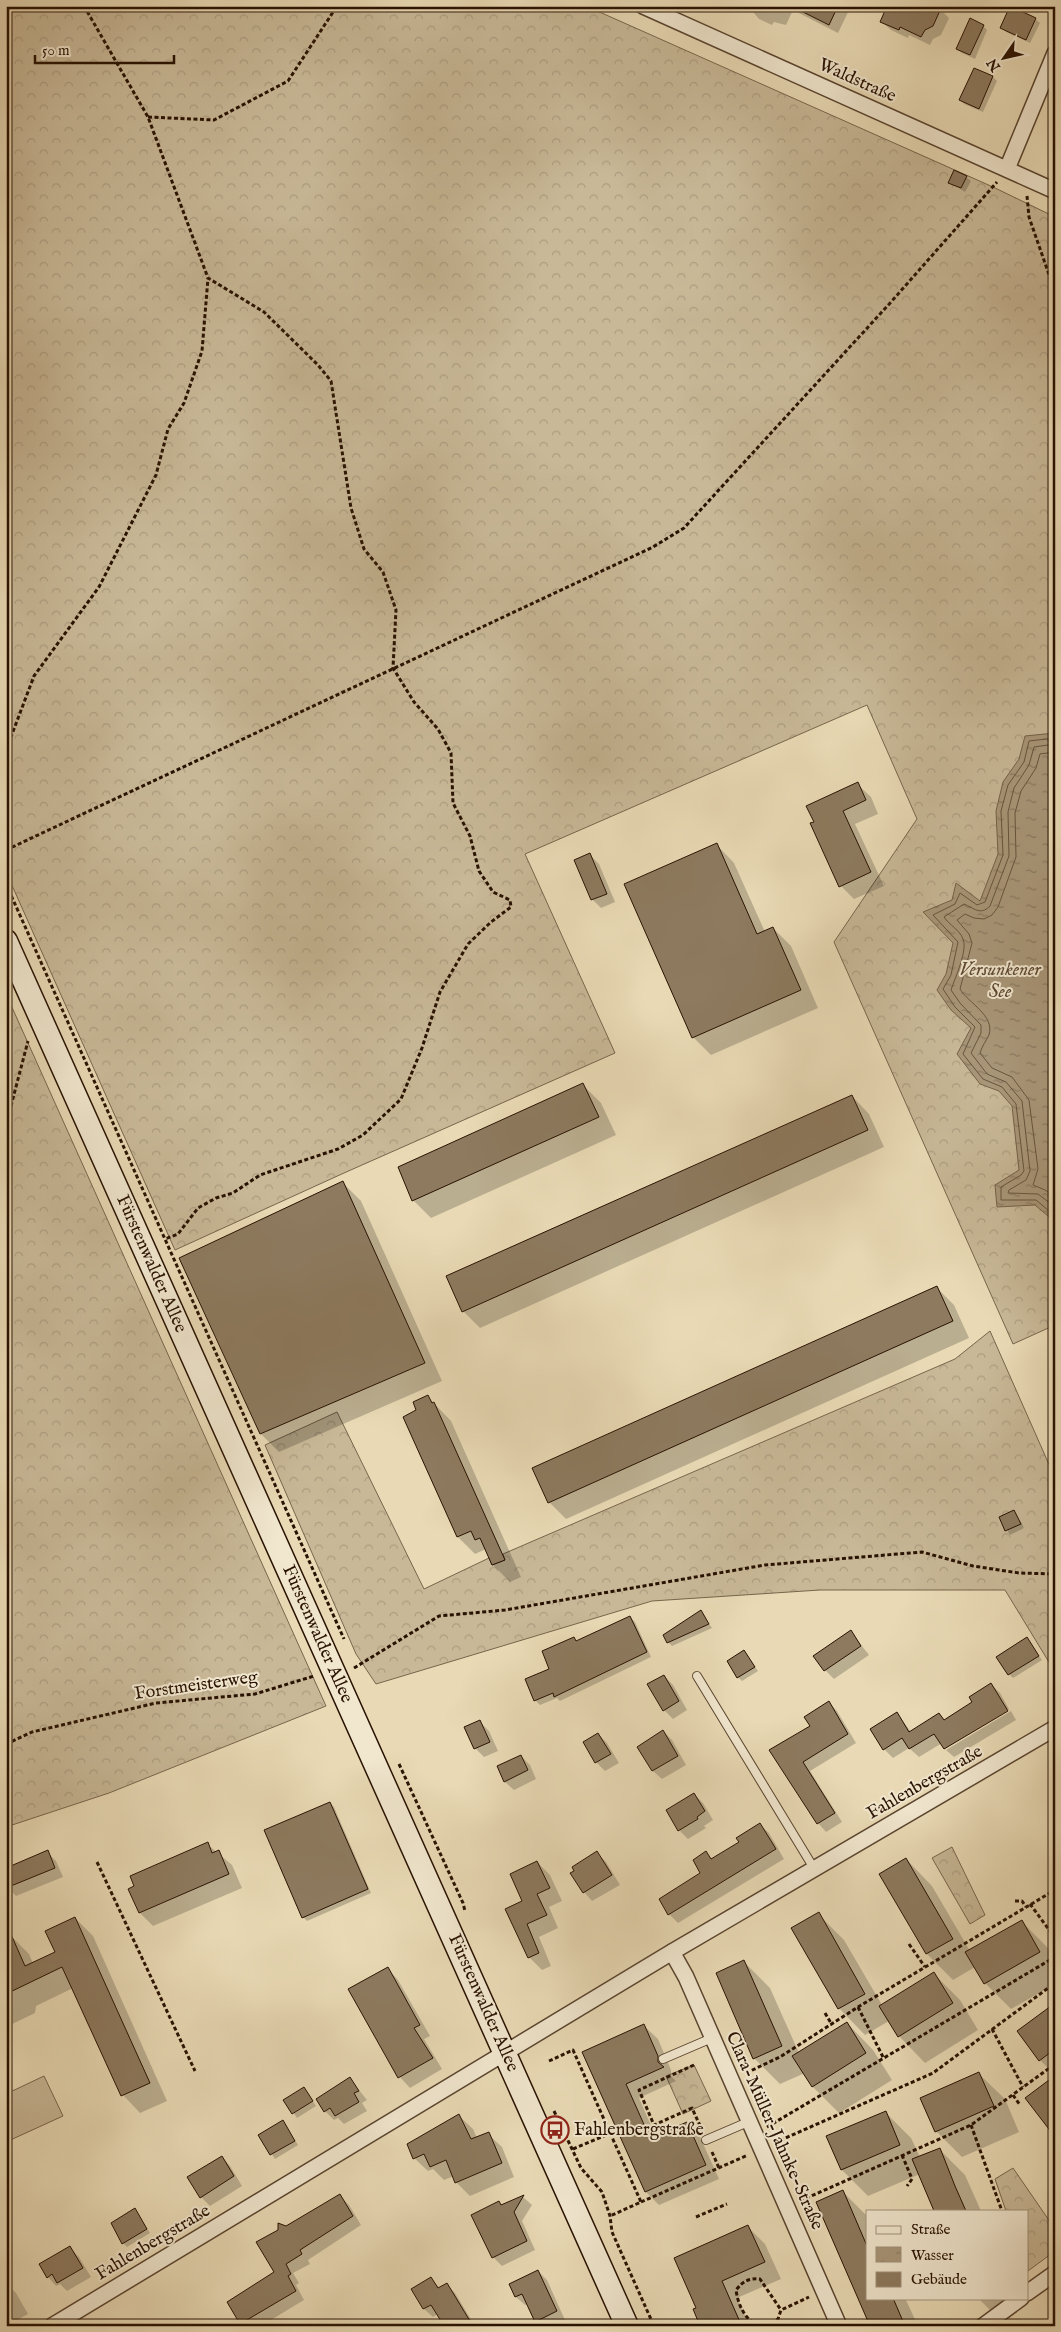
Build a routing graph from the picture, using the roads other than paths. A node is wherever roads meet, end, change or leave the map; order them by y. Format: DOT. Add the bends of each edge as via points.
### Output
graph roads {
  1 [pos="643,6"];
  2 [pos="1055,53"];
  3 [pos="1007,170"];
  4 [pos="1055,191"];
  5 [pos="6,941"];
  6 [pos="697,1676"];
  7 [pos="1055,1728"];
  8 [pos="814,1870"];
  9 [pos="672,1952"];
  10 [pos="712,2038"];
  11 [pos="505,2053"];
  12 [pos="663,2059"];
  13 [pos="751,2128"];
  14 [pos="706,2140"];
  15 [pos="1055,2273"];
  16 [pos="1028,2292"];
  17 [pos="1017,2300"];
  18 [pos="52,2326"];
  19 [pos="627,2326"];
  20 [pos="839,2326"];
  21 [pos="983,2326"];
  1 -- 3 [label="street, Waldstraße"];
  2 -- 3 [label="street"];
  3 -- 4 [label="street, Waldstraße"];
  5 -- 11 [label="main road, Fürstenwalder Allee"];
  6 -- 8 [label="lane"];
  7 -- 8 [label="street, Fahlenbergstraße"];
  8 -- 9 [label="street, Fahlenbergstraße"];
  9 -- 10 [label="street, Clara-Müller-Jahnke-Straße"];
  9 -- 11 [label="street, Fahlenbergstraße"];
  10 -- 12 [label="lane"];
  10 -- 13 [label="street, Clara-Müller-Jahnke-Straße"];
  11 -- 18 [label="street, Fahlenbergstraße"];
  11 -- 19 [label="main road, Fürstenwalder Allee"];
  13 -- 14 [label="lane"];
  13 -- 20 [label="street, Clara-Müller-Jahnke-Straße"];
  15 -- 16 [label="street"];
  17 -- 21 [label="street"];
}
